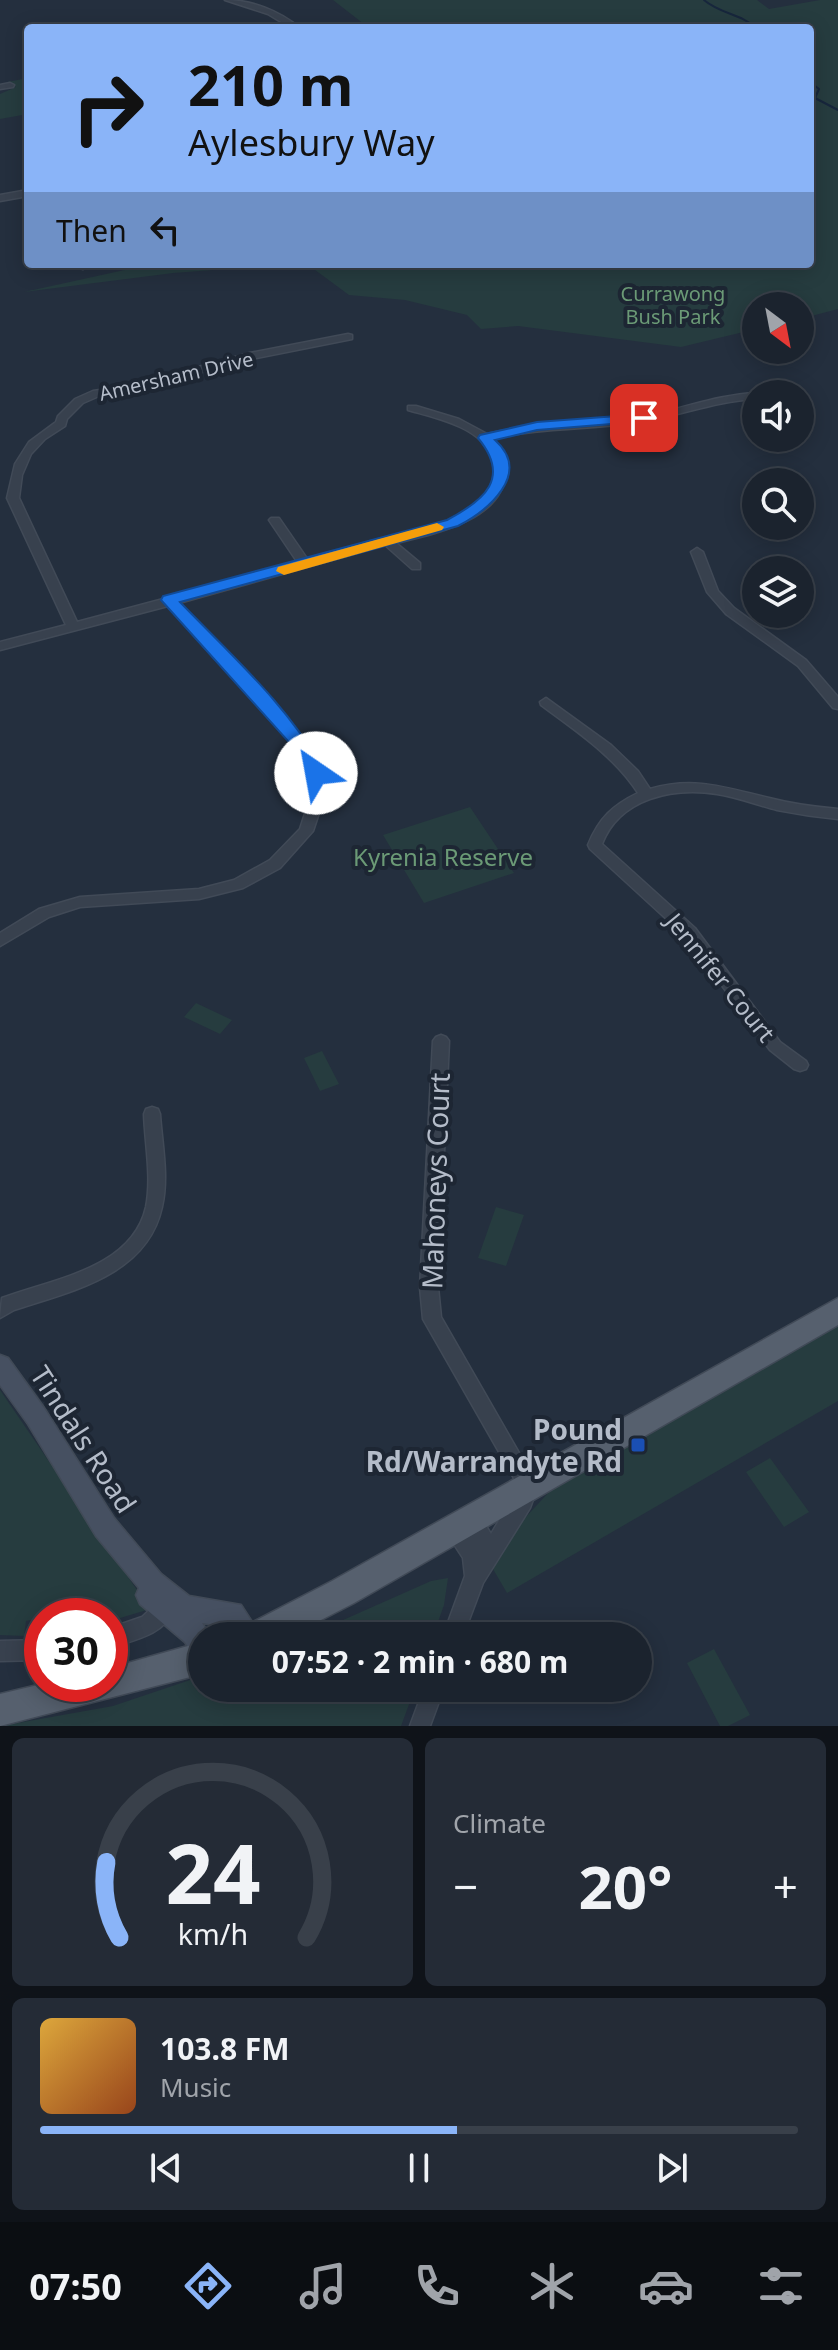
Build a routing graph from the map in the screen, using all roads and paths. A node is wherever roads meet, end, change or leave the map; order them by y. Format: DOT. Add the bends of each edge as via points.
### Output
graph roads {
  1 [pos="229,0"];
  2 [pos="290,24"];
  3 [pos="24,194"];
  4 [pos="0,198"];
  5 [pos="348,337"];
  6 [pos="742,397"];
  7 [pos="412,408"];
  8 [pos="485,438"];
  9 [pos="6,477"];
  10 [pos="275,520"];
  11 [pos="387,541"];
  12 [pos="697,552"];
  13 [pos="305,565"];
  14 [pos="416,566"];
  15 [pos="169,600"];
  16 [pos="73,627"];
  17 [pos="0,646"];
  18 [pos="546,702"];
  19 [pos="838,705"];
  20 [pos="647,795"];
  21 [pos="838,814"];
  22 [pos="0,940"];
  23 [pos="441,1041"];
  24 [pos="800,1065"];
  25 [pos="152,1114"];
  26 [pos="0,1310"];
  27 [pos="838,1311"];
  28 [pos="0,1366"];
  29 [pos="529,1486"];
  30 [pos="463,1525"];
  31 [pos="480,1568"];
  32 [pos="168,1606"];
  33 [pos="238,1622"];
  34 [pos="284,1622"];
  35 [pos="459,1622"];
  36 [pos="188,1625"];
  37 [pos="128,1632"];
  38 [pos="24,1650"];
  39 [pos="0,1651"];
  40 [pos="188,1662"];
  41 [pos="429,1702"];
  42 [pos="0,1710"];
  43 [pos="420,1726"];
  1 -- 2 [label="street" via="271,12"];
  3 -- 4 [label="street"];
  5 -- 9 [label="street, Amersham Drive" via="97,393 79,401 61,424 45,431"];
  6 -- 8 [label="street" via="644,418 537,426"];
  7 -- 8 [label="street"];
  8 -- 11 [label="street" via="495,447 501,465 489,500 452,523"];
  9 -- 16 [label="street, Amersham Drive"];
  10 -- 13 [label="street"];
  11 -- 13 [label="street"];
  11 -- 14 [label="street"];
  12 -- 19 [label="street" via="713,592 730,611 802,663"];
  13 -- 15 [label="street"];
  15 -- 16 [label="street"];
  15 -- 22 [label="street" via="304,748 316,773 317,798 309,826 275,864 238,884 199,894 80,902 44,913"];
  16 -- 17 [label="street"];
  18 -- 20 [label="street" via="606,748"];
  20 -- 21 [label="street, Jennifer Court" via="717,789"];
  20 -- 24 [label="street, Jennifer Court" via="613,811 598,830 595,845 690,932 775,1046"];
  23 -- 29 [label="street, Mahoneys Court" via="429,1287 432,1319"];
  25 -- 26 [label="street" via="154,1206 146,1231 130,1252 106,1269"];
  27 -- 29 [label="main road"];
  28 -- 32 [label="main road, Tindals Road" via="145,1590"];
  29 -- 30 [label="main road"];
  29 -- 31 [label="street"];
  30 -- 31 [label="street"];
  30 -- 34 [label="main road"];
  31 -- 35 [label="street"];
  32 -- 33 [label="main road" via="232,1614"];
  32 -- 36 [label="main road, Tindals Road"];
  32 -- 37 [label="street" via="148,1625"];
  38 -- 39 [label="street"];
  40 -- 42 [label="main road"];
  41 -- 43 [label="street"];
}
